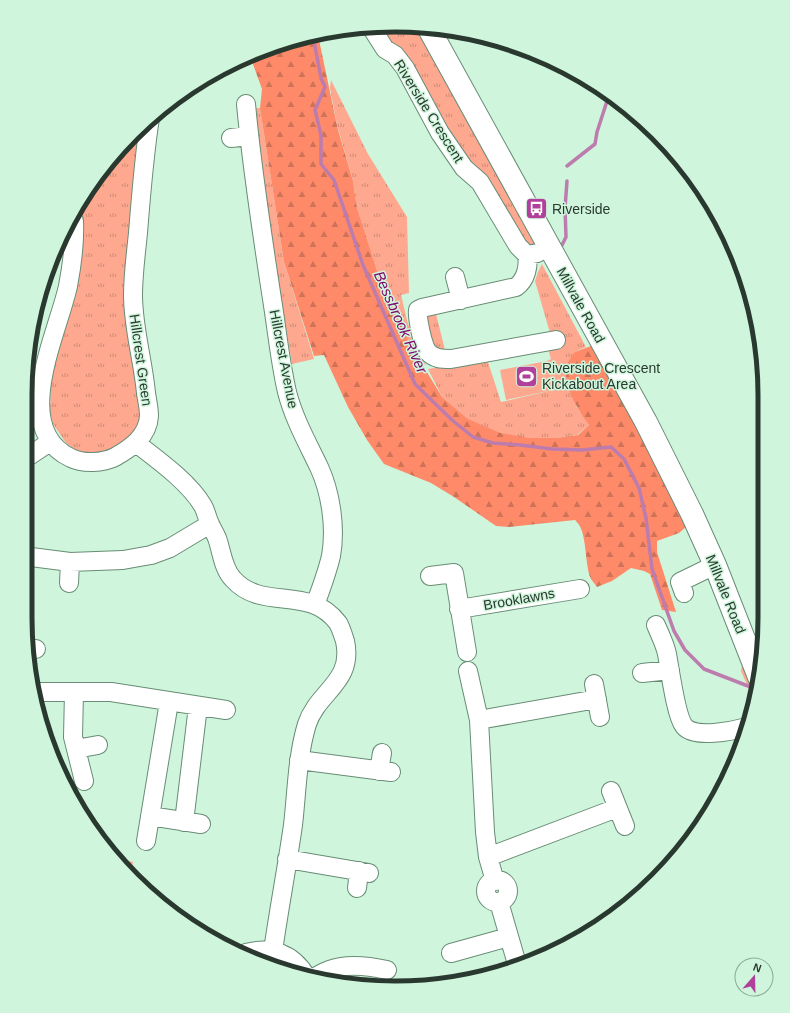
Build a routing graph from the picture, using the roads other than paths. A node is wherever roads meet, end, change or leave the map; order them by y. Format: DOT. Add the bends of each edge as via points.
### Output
graph roads {
  1 [pos="375,33"];
  2 [pos="432,34"];
  3 [pos="246,104"];
  4 [pos="149,128"];
  5 [pos="74,225"];
  6 [pos="549,247"];
  7 [pos="527,255"];
  8 [pos="455,277"];
  9 [pos="461,300"];
  10 [pos="556,340"];
  11 [pos="34,381"];
  12 [pos="50,442"];
  13 [pos="136,443"];
  14 [pos="32,454"];
  15 [pos="210,524"];
  16 [pos="32,557"];
  17 [pos="70,562"];
  18 [pos="715,565"];
  19 [pos="430,576"];
  20 [pos="69,583"];
  21 [pos="580,589"];
  22 [pos="684,593"];
  23 [pos="315,605"];
  24 [pos="459,609"];
  25 [pos="656,625"];
  26 [pos="755,666"];
  27 [pos="670,670"];
  28 [pos="642,673"];
  29 [pos="40,692"];
  30 [pos="74,692"];
  31 [pos="169,702"];
  32 [pos="198,706"];
  33 [pos="226,710"];
  34 [pos="600,717"];
  35 [pos="479,720"];
  36 [pos="741,728"];
  37 [pos="98,745"];
  38 [pos="76,749"];
  39 [pos="299,760"];
  40 [pos="384,765"];
  41 [pos="84,781"];
  42 [pos="150,816"];
  43 [pos="625,826"];
  44 [pos="146,841"];
  45 [pos="488,857"];
  46 [pos="287,859"];
  47 [pos="362,877"];
  48 [pos="509,938"];
  49 [pos="273,951"];
  50 [pos="253,952"];
  51 [pos="451,953"];
  52 [pos="517,960"];
  53 [pos="301,969"];
  54 [pos="387,970"];
  55 [pos="323,974"];
  1 -- 7 [label="street, Riverside Crescent" via="385,49 406,68 440,133 464,168 480,182 518,246"];
  2 -- 6 [label="main road, Millvale Road"];
  3 -- 23 [label="street, Hillcrest Avenue" via="240,137 265,254 287,392 303,437 327,485 331,504 331,556"];
  4 -- 13 [label="street, Hillcrest Green" via="133,295 149,416 146,429"];
  5 -- 11 [label="street, Hillcrest Green" via="73,259 68,288 47,356"];
  6 -- 7 [label="street" via="537,254"];
  6 -- 18 [label="main road, Millvale Road" via="646,422"];
  7 -- 9 [label="street" via="528,264 521,284"];
  8 -- 9 [label="street"];
  9 -- 10 [label="street" via="418,310 417,318 427,352 435,357 451,359"];
  11 -- 12 [label="street, Hillcrest Green" via="43,427"];
  12 -- 13 [label="street, Hillcrest Green" via="59,452 85,462 113,458"];
  12 -- 14 [label="street"];
  13 -- 15 [label="street" via="169,468 194,494 204,507"];
  15 -- 17 [label="street" via="170,548 151,555 124,560"];
  15 -- 23 [label="street" via="228,575 239,586 263,596 304,601"];
  16 -- 17 [label="street"];
  17 -- 20 [label="street"];
  18 -- 22 [label="street" via="680,582"];
  18 -- 26 [label="main road, Millvale Road"];
  19 -- 24 [label="street" via="454,573"];
  21 -- 24 [label="street, Brooklawns"];
  23 -- 39 [label="street" via="326,611 338,623 347,651 346,663 340,679 318,704 308,723"];
  24 -- 35 [label="street" via="467,652 473,654 476,659 476,666 468,671"];
  25 -- 27 [label="street"];
  27 -- 28 [label="street"];
  27 -- 36 [label="street" via="684,727 703,733"];
  29 -- 30 [label="street"];
  30 -- 31 [label="street" via="111,692"];
  30 -- 38 [label="street" via="73,737"];
  31 -- 32 [label="street"];
  31 -- 42 [label="street"];
  32 -- 33 [label="street"];
  32 -- 42 [label="street" via="192,823"];
  34 -- 35 [label="street" via="595,691"];
  35 -- 45 [label="street"];
  37 -- 38 [label="street"];
  38 -- 41 [label="street"];
  39 -- 40 [label="street"];
  39 -- 46 [label="street"];
  42 -- 44 [label="street"];
  43 -- 45 [label="street" via="614,800"];
  45 -- 48 [label="street" via="494,881 502,882 507,887 505,898 499,902"];
  46 -- 47 [label="street"];
  46 -- 49 [label="street"];
  48 -- 51 [label="street"];
  48 -- 52 [label="street"];
  49 -- 50 [label="street"];
  49 -- 53 [label="street" via="288,956"];
  54 -- 55 [label="street" via="370,966 350,966"];
}
